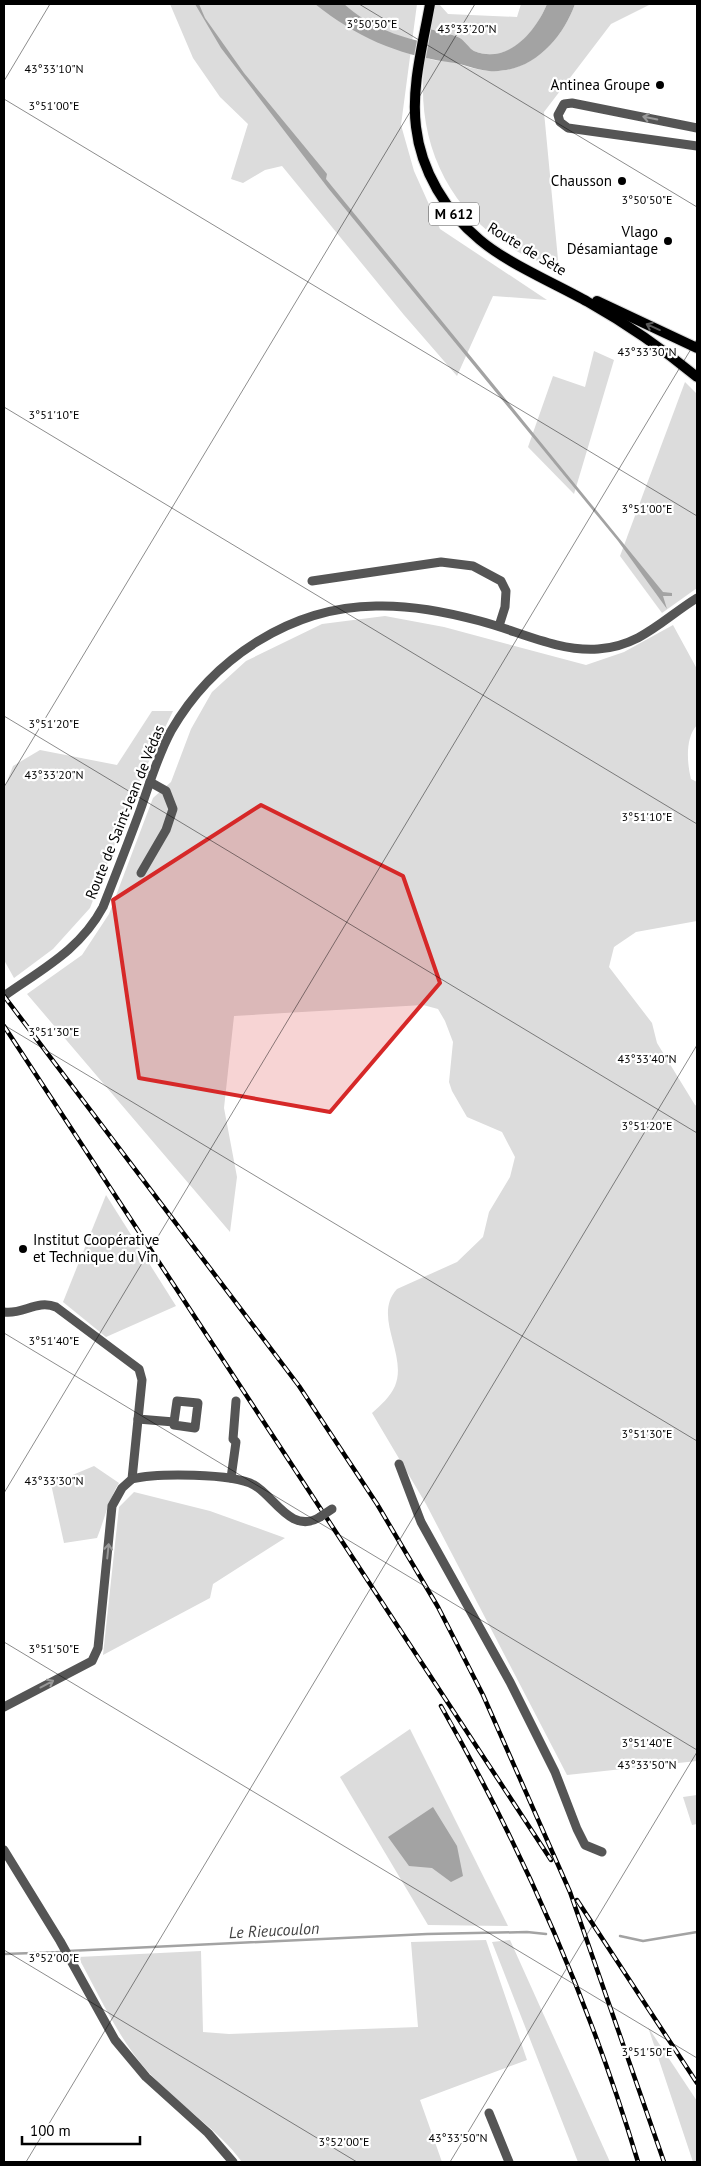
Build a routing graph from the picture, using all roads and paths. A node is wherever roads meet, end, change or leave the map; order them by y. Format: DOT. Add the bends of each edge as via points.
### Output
graph roads {
  1 [pos="430,4"];
  2 [pos="697,128"];
  3 [pos="697,146"];
  4 [pos="589,303"];
  5 [pos="697,348"];
  6 [pos="697,377"];
  7 [pos="312,581"];
  8 [pos="697,598"];
  9 [pos="499,626"];
  10 [pos="150,782"];
  11 [pos="141,873"];
  12 [pos="4,996"];
  13 [pos="4,1312"];
  14 [pos="236,1401"];
  15 [pos="138,1419"];
  16 [pos="174,1422"];
  17 [pos="399,1464"];
  18 [pos="232,1478"];
  19 [pos="132,1479"];
  20 [pos="332,1509"];
  21 [pos="4,1707"];
  22 [pos="4,1850"];
  23 [pos="602,1852"];
  24 [pos="489,2113"];
  25 [pos="233,2162"];
  26 [pos="509,2162"];
  1 -- 4 [label="main road, Route de Sète / M 612" via="415,97 416,128 428,172 442,198 481,241"];
  2 -- 3 [label="street, one-way" via="572,103 564,104 558,115 560,122 568,128"];
  5 -- 4 [label="main road, M 612, one-way" via="598,301"];
  4 -- 6 [label="main road, Route de Sète / M 612" via="629,327"];
  7 -- 9 [label="street" via="441,562 473,566 501,581 506,591 506,607"];
  8 -- 9 [label="street, Route de Saint-Jean de Védas" via="639,639 600,649 572,648"];
  9 -- 10 [label="street, Route de Saint-Jean de Védas" via="440,612 376,606 342,609 296,621 255,643 209,681 172,731"];
  10 -- 11 [label="street" via="166,792 173,809 166,830"];
  10 -- 12 [label="street, Route de Saint-Jean de Védas" via="106,900 92,926 61,957"];
  13 -- 15 [label="street" via="12,1313 43,1304 56,1307 139,1369 142,1380"];
  14 -- 18 [label="street"];
  15 -- 16 [label="street"];
  15 -- 19 [label="street"];
  17 -- 23 [label="street" via="421,1522 510,1682 555,1772 585,1845"];
  18 -- 19 [label="street" via="155,1476"];
  18 -- 20 [label="street, bridge" via="254,1485 286,1515 306,1521"];
  21 -- 19 [label="street, one-way" via="92,1661 98,1648 112,1506 122,1488"];
  22 -- 25 [label="street" via="121,2048"];
  24 -- 26 [label="street"];
}
